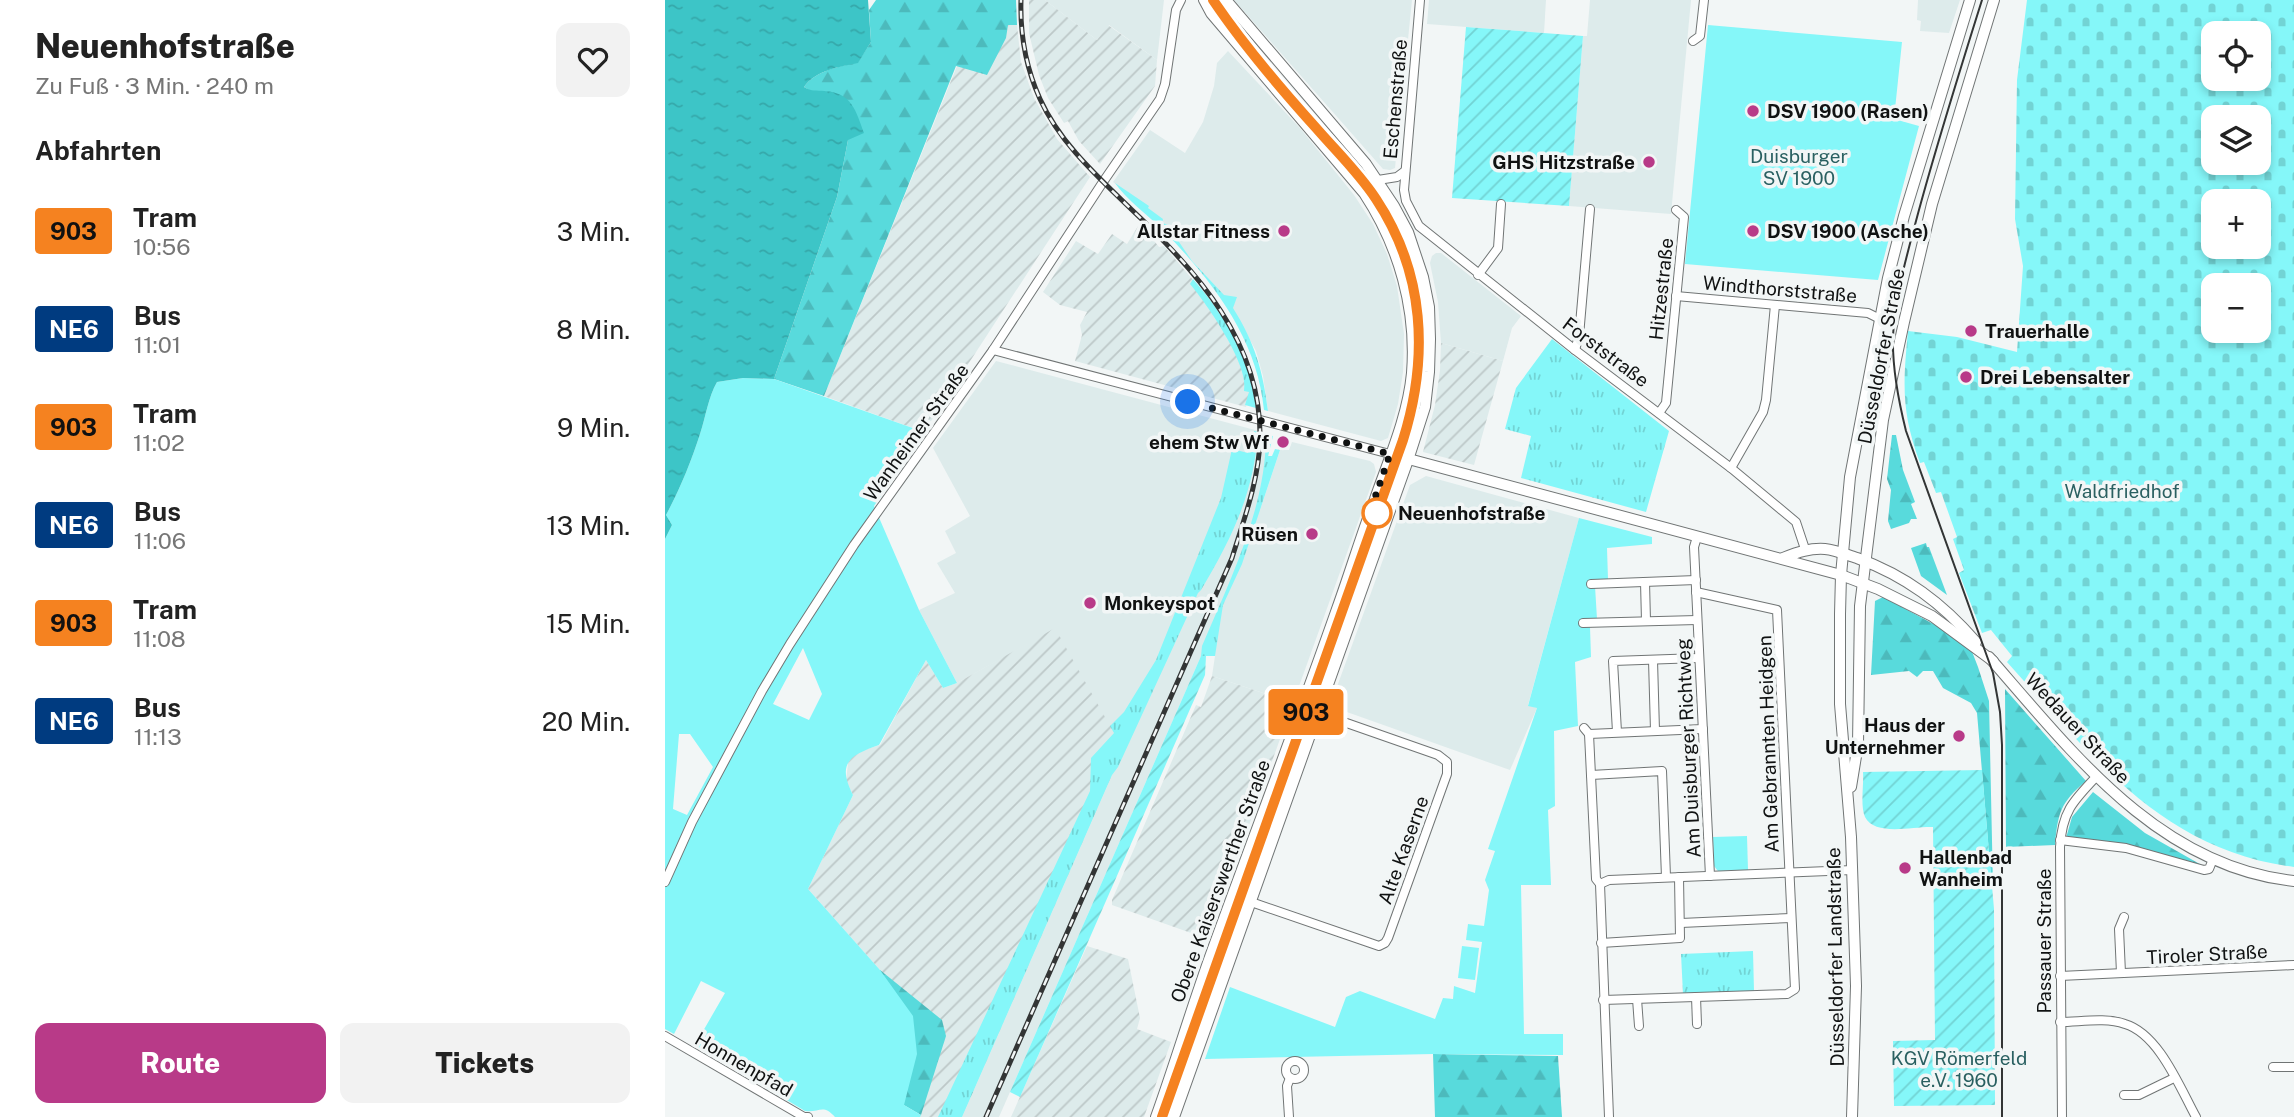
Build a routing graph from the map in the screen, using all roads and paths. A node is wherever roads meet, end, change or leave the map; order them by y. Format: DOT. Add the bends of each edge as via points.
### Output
graph roads {
  1 [pos="1181,0"];
  2 [pos="1204,0"];
  3 [pos="1226,0"];
  4 [pos="1420,0"];
  5 [pos="1704,0"];
  6 [pos="1969,0"];
  7 [pos="1994,0"];
  8 [pos="1693,41"];
  9 [pos="1405,171"];
  10 [pos="1378,180"];
  11 [pos="1501,204"];
  12 [pos="1590,209"];
  13 [pos="1676,211"];
  14 [pos="1478,275"];
  15 [pos="1676,296"];
  16 [pos="1775,305"];
  17 [pos="1880,318"];
  18 [pos="993,350"];
  19 [pos="1575,351"];
  20 [pos="1659,413"];
  21 [pos="1390,454"];
  22 [pos="1408,460"];
  23 [pos="1731,468"];
  24 [pos="1697,537"];
  25 [pos="1805,549"];
  26 [pos="1842,553"];
  27 [pos="1783,558"];
  28 [pos="1865,561"];
  29 [pos="1805,565"];
  30 [pos="1841,575"];
  31 [pos="1696,580"];
  32 [pos="1645,582"];
  33 [pos="1862,583"];
  34 [pos="1591,584"];
  35 [pos="1696,592"];
  36 [pos="1697,620"];
  37 [pos="1646,621"];
  38 [pos="1583,623"];
  39 [pos="1699,658"];
  40 [pos="1653,660"];
  41 [pos="1993,661"];
  42 [pos="1318,713"];
  43 [pos="1703,729"];
  44 [pos="1655,731"];
  45 [pos="1617,732"];
  46 [pos="1591,775"];
  47 [pos="2096,777"];
  48 [pos="1849,797"];
  49 [pos="2060,840"];
  50 [pos="2213,859"];
  51 [pos="1853,870"];
  52 [pos="1789,872"];
  53 [pos="1710,876"];
  54 [pos="1666,877"];
  55 [pos="1679,877"];
  56 [pos="2294,881"];
  57 [pos="665,883"];
  58 [pos="1600,884"];
  59 [pos="1251,902"];
  60 [pos="1791,918"];
  61 [pos="2124,918"];
  62 [pos="1681,923"];
  63 [pos="1601,943"];
  64 [pos="2294,965"];
  65 [pos="2121,973"];
  66 [pos="2060,976"];
  67 [pos="1696,998"];
  68 [pos="1637,999"];
  69 [pos="1603,1000"];
  70 [pos="2060,1022"];
  71 [pos="1697,1024"];
  72 [pos="1639,1026"];
  73 [pos="665,1036"];
  74 [pos="2273,1067"];
  75 [pos="2294,1067"];
  76 [pos="1290,1078"];
  77 [pos="2175,1078"];
  78 [pos="2124,1095"];
  79 [pos="808,1117"];
  80 [pos="1156,1117"];
  81 [pos="1174,1117"];
  82 [pos="1289,1117"];
  83 [pos="1609,1117"];
  84 [pos="1851,1117"];
  85 [pos="2062,1117"];
  86 [pos="2196,1117"];
  1 -- 18 [label="street, Wanheimer Straße" via="1160,99"];
  2 -- 21 [label="street, Obere Kaiserswerther Straße" via="1380,216 1403,277 1413,338 1407,401"];
  3 -- 10 [label="street"];
  4 -- 9 [label="street, Eschenstraße"];
  5 -- 8 [label="street" via="1700,36"];
  6 -- 17 [label="street, Düsseldorfer Straße" via="1904,216"];
  7 -- 28 [label="street, Düsseldorfer Straße" via="1931,204 1903,322 1883,420"];
  9 -- 10 [label="street, Eschenstraße"];
  9 -- 14 [label="street, Forststraße" via="1406,201 1419,226"];
  10 -- 22 [label="street, Obere Kaiserswerther Straße" via="1408,232 1429,307 1425,407"];
  11 -- 14 [label="street" via="1498,248"];
  12 -- 19 [label="street"];
  13 -- 15 [label="street, Hitzestraße" via="1684,217"];
  14 -- 19 [label="street, Forststraße"];
  15 -- 16 [label="street, Windthorststraße"];
  15 -- 20 [label="street, Hitzestraße" via="1666,403"];
  16 -- 17 [label="street, Windthorststraße"];
  16 -- 23 [label="street" via="1763,412"];
  17 -- 26 [label="street, Düsseldorfer Straße" via="1850,477"];
  18 -- 21 [label="street"];
  18 -- 57 [label="street, Wanheimer Straße" via="854,545 790,644 692,822"];
  19 -- 20 [label="street, Forststraße"];
  20 -- 23 [label="street, Forststraße"];
  21 -- 22 [label="street"];
  21 -- 80 [label="street, Obere Kaiserswerther Straße"];
  22 -- 24 [label="street"];
  22 -- 42 [label="street, Obere Kaiserswerther Straße"];
  23 -- 25 [label="street, Forststraße" via="1796,522"];
  24 -- 27 [label="street"];
  24 -- 31 [label="street, Am Duisburger Richtweg"];
  25 -- 26 [label="street"];
  25 -- 27 [label="street"];
  25 -- 29 [label="street"];
  26 -- 28 [label="street, Wedauer Straße"];
  26 -- 30 [label="street, Düsseldorfer Landstraße"];
  27 -- 29 [label="street"];
  28 -- 33 [label="street, Düsseldorfer Landstraße"];
  28 -- 41 [label="street, Wedauer Straße" via="1929,596"];
  29 -- 30 [label="street"];
  30 -- 33 [label="street"];
  30 -- 48 [label="street, Düsseldorfer Landstraße" via="1840,704"];
  31 -- 32 [label="street"];
  31 -- 35 [label="street, Am Duisburger Richtweg"];
  32 -- 34 [label="street"];
  32 -- 37 [label="street"];
  33 -- 41 [label="street, Wedauer Straße" via="1932,616"];
  33 -- 48 [label="street, Düsseldorfer Landstraße" via="1858,744"];
  35 -- 36 [label="street, Am Duisburger Richtweg"];
  35 -- 52 [label="street, Am Gebrannten Heidgen" via="1777,610"];
  36 -- 37 [label="street, Am Duisburger Richtweg"];
  36 -- 39 [label="street, Am Duisburger Richtweg"];
  37 -- 38 [label="street, Am Duisburger Richtweg"];
  39 -- 40 [label="street"];
  39 -- 43 [label="street, Am Duisburger Richtweg"];
  40 -- 44 [label="street"];
  40 -- 45 [label="street" via="1613,661"];
  41 -- 47 [label="street, Wedauer Straße"];
  42 -- 59 [label="street, Obere Kaiserswerther Straße"];
  42 -- 59 [label="street, Alte Kaserne" via="1438,755 1447,762 1447,774 1385,943 1379,946"];
  43 -- 44 [label="street"];
  43 -- 53 [label="street, Am Duisburger Richtweg"];
  44 -- 45 [label="street"];
  45 -- 46 [label="street" via="1587,731"];
  46 -- 54 [label="street" via="1662,772"];
  46 -- 58 [label="street" via="1596,879"];
  47 -- 49 [label="street, Passauer Straße" via="2067,810"];
  47 -- 50 [label="street, Wedauer Straße" via="2168,835"];
  48 -- 51 [label="street, Düsseldorfer Landstraße"];
  49 -- 50 [label="street" via="2126,848 2204,870"];
  49 -- 66 [label="street, Passauer Straße"];
  50 -- 56 [label="street, Wedauer Straße"];
  51 -- 52 [label="street"];
  51 -- 84 [label="street, Düsseldorfer Landstraße" via="1856,986"];
  52 -- 53 [label="street"];
  52 -- 60 [label="street, Am Gebrannten Heidgen"];
  53 -- 55 [label="street"];
  54 -- 55 [label="street"];
  54 -- 58 [label="street"];
  55 -- 62 [label="street"];
  58 -- 63 [label="street"];
  59 -- 81 [label="street, Obere Kaiserswerther Straße"];
  60 -- 62 [label="street"];
  60 -- 67 [label="street, Am Gebrannten Heidgen" via="1793,992"];
  61 -- 65 [label="street, Tiroler Straße" via="2119,929"];
  62 -- 63 [label="street" via="1678,940"];
  63 -- 69 [label="street"];
  64 -- 65 [label="street, Tiroler Straße"];
  65 -- 66 [label="street, Tiroler Straße"];
  66 -- 70 [label="street, Passauer Straße"];
  67 -- 68 [label="street, Am Gebrannten Heidgen"];
  67 -- 71 [label="street"];
  68 -- 69 [label="street, Am Gebrannten Heidgen"];
  68 -- 72 [label="street"];
  69 -- 83 [label="street"];
  70 -- 77 [label="street" via="2124,1023 2149,1039"];
  70 -- 85 [label="street, Passauer Straße"];
  73 -- 79 [label="street, Honnenpfad"];
  74 -- 75 [label="street"];
  76 -- 82 [label="street"];
  77 -- 78 [label="street" via="2140,1095"];
  77 -- 86 [label="street"];
}
